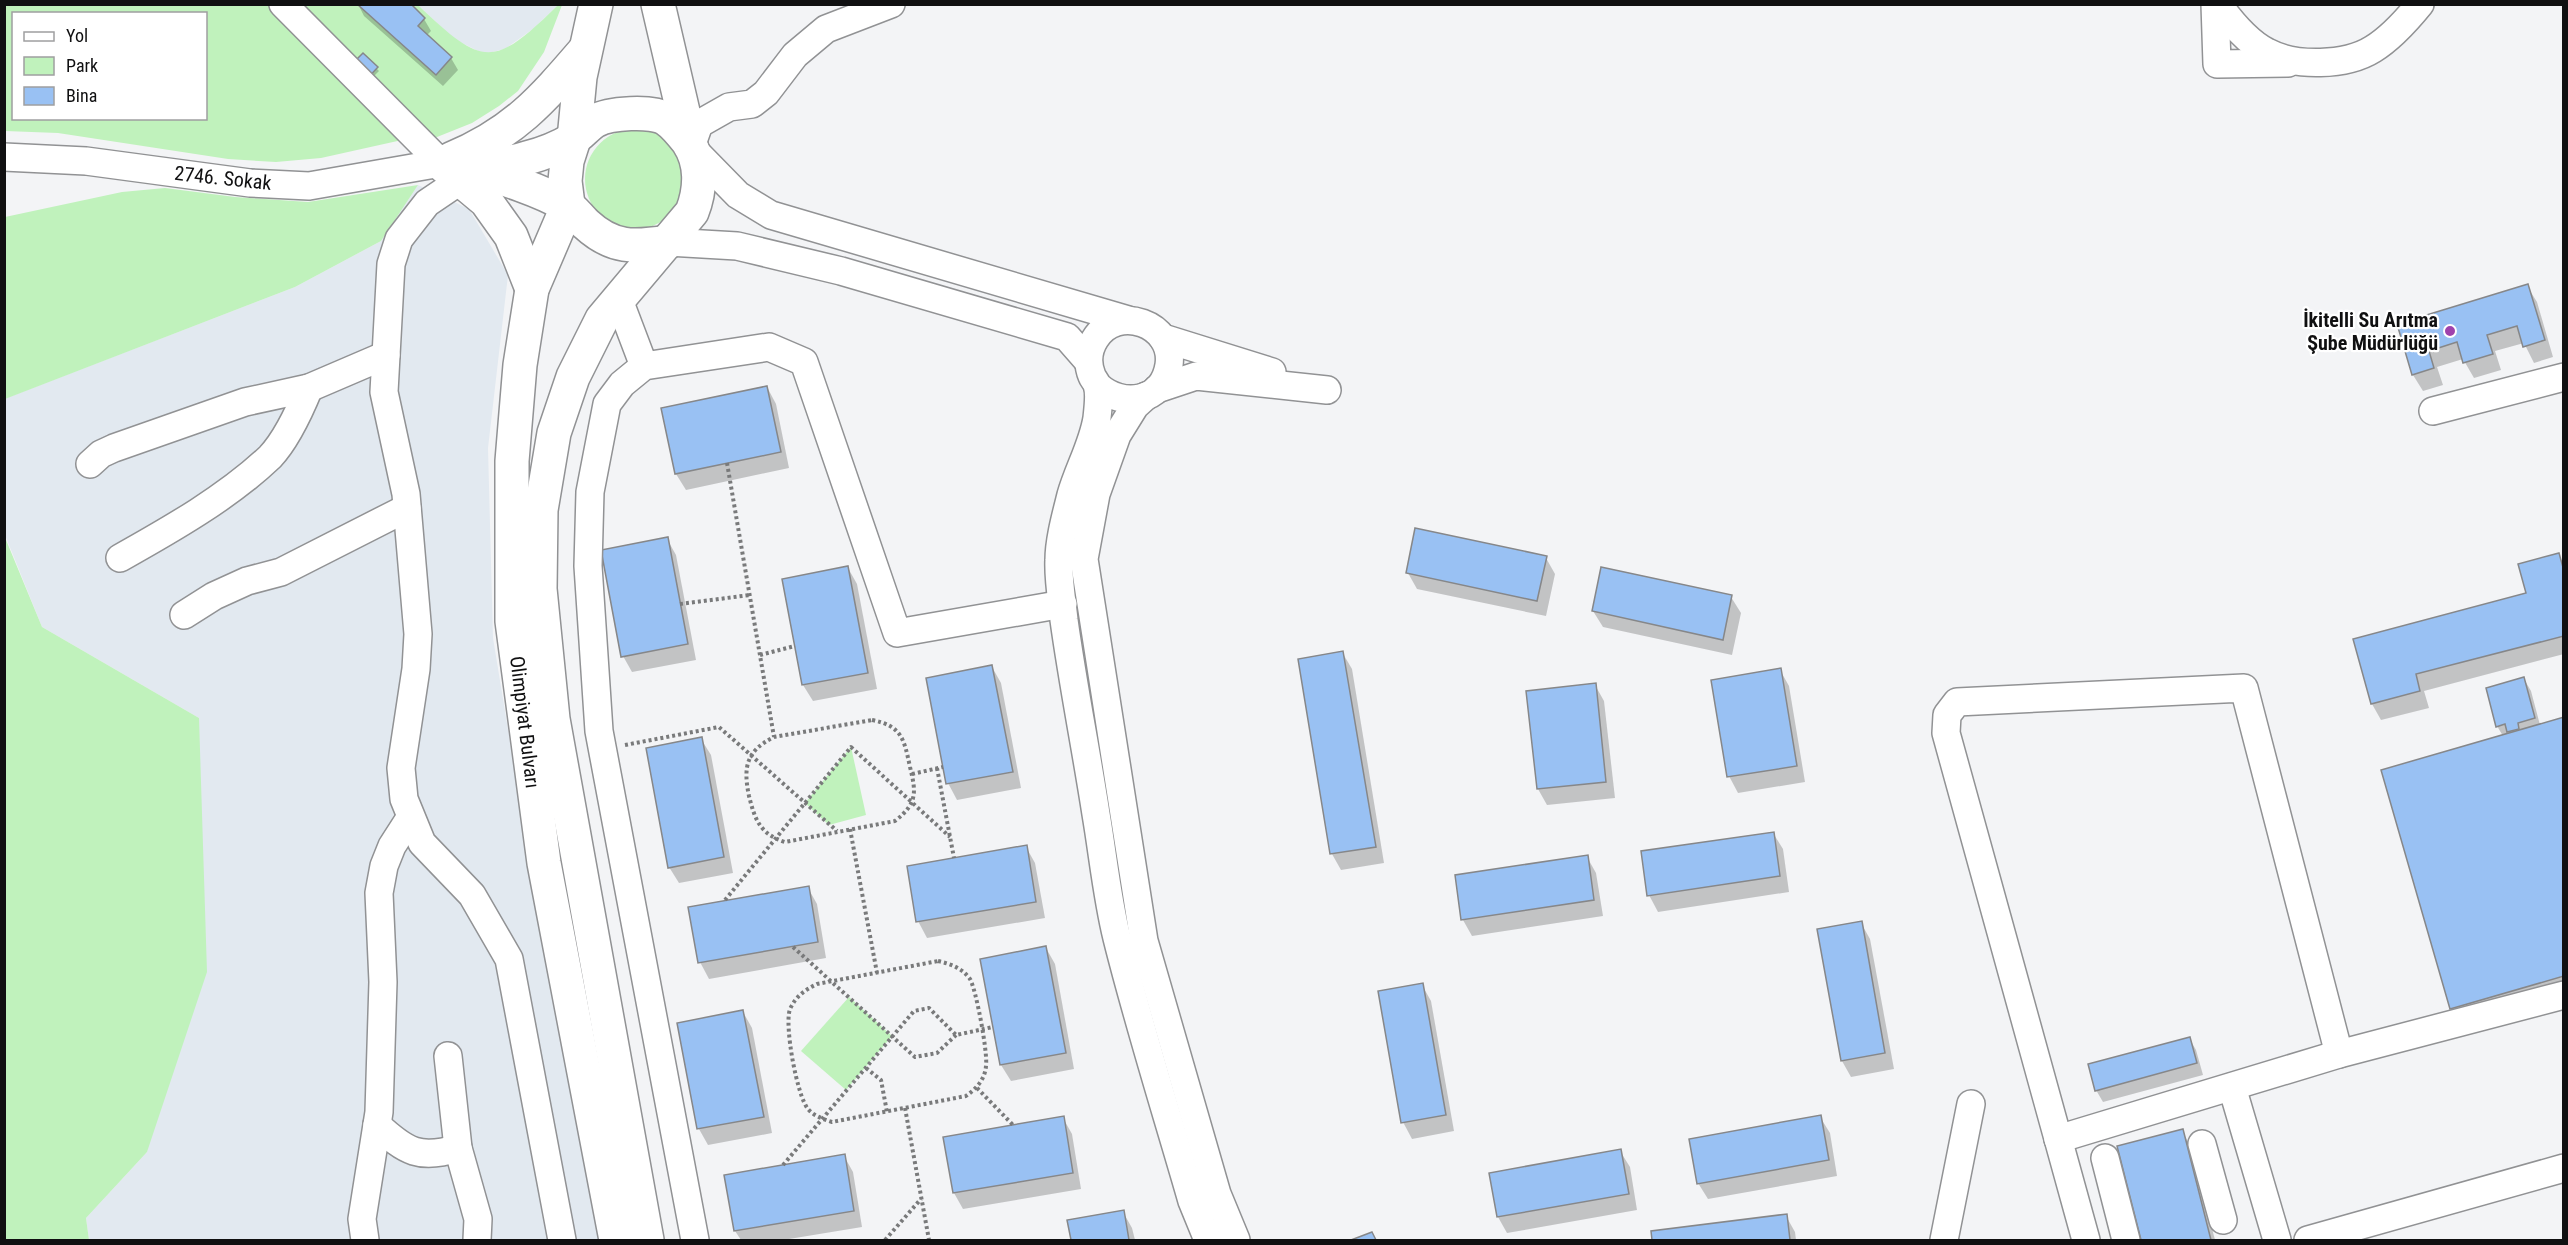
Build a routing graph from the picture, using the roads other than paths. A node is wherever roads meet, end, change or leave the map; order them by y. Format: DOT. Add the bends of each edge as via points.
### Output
graph roads {
  1 [pos="283,4"];
  2 [pos="596,4"];
  3 [pos="658,4"];
  4 [pos="891,4"];
  5 [pos="2216,4"];
  6 [pos="2420,4"];
  7 [pos="586,48"];
  8 [pos="2298,63"];
  9 [pos="574,139"];
  10 [pos="691,147"];
  11 [pos="4,157"];
  12 [pos="451,172"];
  13 [pos="568,205"];
  14 [pos="668,242"];
  15 [pos="532,289"];
  16 [pos="619,300"];
  17 [pos="1128,320"];
  18 [pos="1163,338"];
  19 [pos="386,355"];
  20 [pos="644,366"];
  21 [pos="1093,374"];
  22 [pos="2564,377"];
  23 [pos="309,388"];
  24 [pos="1151,393"];
  25 [pos="2433,411"];
  26 [pos="90,464"];
  27 [pos="407,508"];
  28 [pos="120,558"];
  29 [pos="1063,604"];
  30 [pos="184,615"];
  31 [pos="410,818"];
  32 [pos="2564,995"];
  33 [pos="2339,1054"];
  34 [pos="448,1056"];
  35 [pos="2232,1087"];
  36 [pos="1971,1104"];
  37 [pos="377,1125"];
  38 [pos="2058,1139"];
  39 [pos="2202,1144"];
  40 [pos="458,1148"];
  41 [pos="2105,1158"];
  42 [pos="2564,1168"];
  43 [pos="2258,1174"];
  44 [pos="2214,1186"];
  45 [pos="2114,1194"];
  46 [pos="2076,1204"];
  47 [pos="2223,1221"];
  48 [pos="2117,1238"];
  49 [pos="365,1240"];
  50 [pos="477,1240"];
  51 [pos="562,1240"];
  52 [pos="616,1240"];
  53 [pos="647,1240"];
  54 [pos="695,1240"];
  55 [pos="1208,1240"];
  56 [pos="1236,1240"];
  57 [pos="1944,1240"];
  58 [pos="2086,1240"];
  59 [pos="2277,1240"];
  60 [pos="2308,1240"];
  1 -- 12 [label="street"];
  2 -- 7 [label="main road"];
  3 -- 10 [label="main road"];
  4 -- 10 [label="street" via="826,29 795,56 766,93 752,104 729,107 699,124"];
  5 -- 8 [label="street" via="2237,29 2266,52"];
  5 -- 8 [label="street" via="2217,64"];
  6 -- 8 [label="street" via="2373,50 2338,61"];
  7 -- 9 [label="main road"];
  7 -- 12 [label="main road" via="549,92"];
  9 -- 10 [label="main road" via="596,120 619,114 643,114 664,117"];
  9 -- 12 [label="main road" via="528,158"];
  9 -- 13 [label="main road" via="565,181"];
  10 -- 14 [label="main road" via="700,180 698,197 692,212"];
  10 -- 17 [label="street" via="738,195 771,215"];
  11 -- 12 [label="street, 2746. Sokak" via="86,161 250,183 309,186"];
  12 -- 13 [label="main road" via="501,176"];
  12 -- 15 [label="main road" via="486,201 511,236"];
  12 -- 19 [label="street" via="399,239 391,264"];
  13 -- 14 [label="main road" via="599,236 620,245"];
  13 -- 15 [label="main road, Olimpiyat Bulvarı"];
  14 -- 16 [label="main road, Olimpiyat Bulvarı"];
  14 -- 21 [label="street" via="737,246 841,271 1067,337"];
  15 -- 52 [label="main road, Olimpiyat Bulvarı" via="520,365 512,461 512,621 544,863"];
  16 -- 20 [label="street"];
  16 -- 53 [label="main road, Olimpiyat Bulvarı" via="602,320 573,377 554,434 542,510 540,589 553,719"];
  17 -- 18 [label="street" via="1141,321"];
  17 -- 21 [label="street" via="1104,328 1093,343"];
  18 -- 24 [label="street" via="1169,365 1165,378"];
  18 -- 24 [label="street" via="1327,390 1196,376"];
  19 -- 23 [label="street"];
  19 -- 27 [label="street" via="384,392"];
  20 -- 29 [label="street" via="769,347 804,362 897,633"];
  20 -- 54 [label="street" via="622,384 607,404 591,492 588,566 599,731"];
  21 -- 24 [label="street" via="1108,395 1120,399 1133,400"];
  21 -- 29 [label="street" via="1097,418 1071,496 1059,559"];
  22 -- 25 [label="street"];
  23 -- 26 [label="street" via="245,402 114,448"];
  23 -- 28 [label="street" via="300,411 272,455 160,536"];
  24 -- 56 [label="street" via="1135,406 1117,435 1096,494 1084,559 1144,941 1216,1194"];
  27 -- 30 [label="street" via="281,572 214,596"];
  27 -- 31 [label="street" via="418,634 400,768"];
  29 -- 55 [label="street" via="1116,936 1192,1201"];
  31 -- 37 [label="street" via="392,846 379,893 383,982"];
  31 -- 51 [label="street" via="422,843 472,895 509,959"];
  32 -- 33 [label="street"];
  33 -- 35 [label="street"];
  33 -- 38 [label="street" via="2244,688 1957,702 1947,715 1946,733"];
  34 -- 40 [label="street"];
  35 -- 38 [label="street"];
  35 -- 43 [label="street"];
  36 -- 57 [label="street"];
  37 -- 40 [label="street" via="413,1153 437,1155"];
  37 -- 49 [label="street" via="362,1219"];
  38 -- 46 [label="street"];
  39 -- 44 [label="street"];
  40 -- 50 [label="street" via="478,1219"];
  41 -- 45 [label="street"];
  42 -- 60 [label="street"];
  43 -- 44 [label="street"];
  43 -- 59 [label="street"];
  44 -- 47 [label="street"];
  45 -- 46 [label="street"];
  45 -- 48 [label="street"];
  46 -- 58 [label="street"];
}
